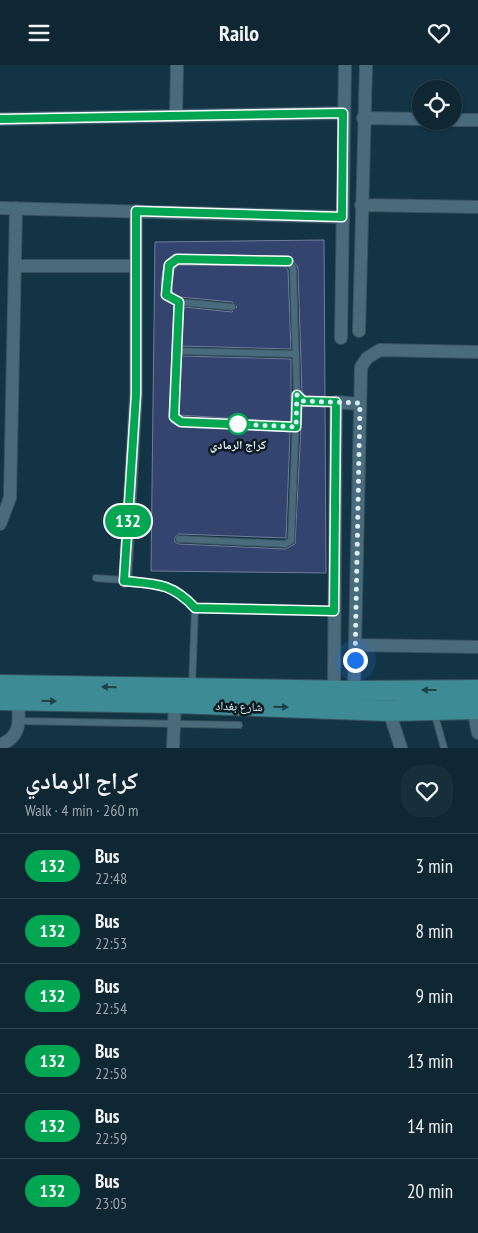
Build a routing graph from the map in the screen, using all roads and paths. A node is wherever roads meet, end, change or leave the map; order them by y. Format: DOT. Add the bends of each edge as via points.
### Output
graph roads {
  1 [pos="177,65"];
  2 [pos="344,65"];
  3 [pos="366,65"];
  4 [pos="343,113"];
  5 [pos="176,116"];
  6 [pos="363,118"];
  7 [pos="0,119"];
  8 [pos="412,119"];
  9 [pos="462,120"];
  10 [pos="478,120"];
  11 [pos="361,205"];
  12 [pos="478,207"];
  13 [pos="0,208"];
  14 [pos="16,208"];
  15 [pos="136,211"];
  16 [pos="342,217"];
  17 [pos="15,265"];
  18 [pos="136,266"];
  19 [pos="179,302"];
  20 [pos="232,307"];
  21 [pos="359,331"];
  22 [pos="341,338"];
  23 [pos="176,351"];
  24 [pos="478,352"];
  25 [pos="296,354"];
  26 [pos="297,395"];
  27 [pos="336,402"];
  28 [pos="360,403"];
  29 [pos="296,427"];
  30 [pos="0,524"];
  31 [pos="179,539"];
  32 [pos="96,578"];
  33 [pos="124,581"];
  34 [pos="195,608"];
  35 [pos="334,611"];
  36 [pos="355,645"];
  37 [pos="478,647"];
  38 [pos="0,685"];
  39 [pos="192,687"];
  40 [pos="334,690"];
  41 [pos="478,690"];
  42 [pos="354,691"];
  43 [pos="147,695"];
  44 [pos="9,700"];
  45 [pos="476,709"];
  46 [pos="434,710"];
  47 [pos="389,711"];
  48 [pos="174,713"];
  49 [pos="19,721"];
  50 [pos="239,725"];
  51 [pos="478,733"];
  52 [pos="0,745"];
  53 [pos="173,748"];
  54 [pos="401,748"];
  55 [pos="444,748"];
  1 -- 5 [label="street"];
  2 -- 4 [label="street"];
  3 -- 6 [label="street"];
  4 -- 5 [label="street"];
  4 -- 16 [label="street"];
  5 -- 7 [label="street"];
  6 -- 8 [label="street"];
  6 -- 11 [label="street"];
  9 -- 10 [label="street"];
  11 -- 12 [label="street"];
  11 -- 21 [label="street"];
  13 -- 14 [label="street"];
  14 -- 15 [label="street"];
  14 -- 17 [label="street"];
  15 -- 16 [label="street"];
  15 -- 18 [label="street"];
  16 -- 22 [label="street"];
  17 -- 18 [label="street"];
  17 -- 30 [label="street" via="10,498"];
  18 -- 33 [label="street" via="136,394"];
  19 -- 20 [label="lane"];
  19 -- 23 [label="lane"];
  19 -- 25 [label="lane" via="166,295 169,265 177,259 288,261 293,268"];
  23 -- 25 [label="lane"];
  23 -- 29 [label="lane" via="176,420"];
  24 -- 28 [label="street" via="375,351 361,367"];
  25 -- 26 [label="lane"];
  26 -- 27 [label="lane" via="303,401"];
  26 -- 29 [label="lane"];
  27 -- 28 [label="street"];
  27 -- 35 [label="street"];
  28 -- 36 [label="street"];
  29 -- 31 [label="lane" via="290,543"];
  32 -- 33 [label="lane"];
  33 -- 34 [label="lane" via="162,584 183,595"];
  34 -- 35 [label="lane"];
  34 -- 39 [label="lane"];
  35 -- 40 [label="street"];
  36 -- 37 [label="street"];
  36 -- 42 [label="street"];
  43 -- 38 [label="main road, شارع بغداد, one-way"];
  39 -- 40 [label="main road, شارع بغداد"];
  39 -- 43 [label="main road, شارع بغداد"];
  40 -- 42 [label="main road, شارع بغداد"];
  41 -- 42 [label="main road, شارع بغداد, one-way"];
  44 -- 43 [label="main road, شارع بغداد, one-way"];
  43 -- 48 [label="main road, شارع بغداد"];
  44 -- 49 [label="street"];
  45 -- 46 [label="main road, شارع بغداد"];
  45 -- 51 [label="street"];
  46 -- 47 [label="main road, شارع بغداد"];
  46 -- 55 [label="lane"];
  48 -- 47 [label="main road, شارع بغداد, one-way"];
  47 -- 54 [label="street"];
  48 -- 49 [label="lane"];
  48 -- 50 [label="lane"];
  48 -- 53 [label="street"];
  49 -- 52 [label="street" via="16,734 9,742"];
}
